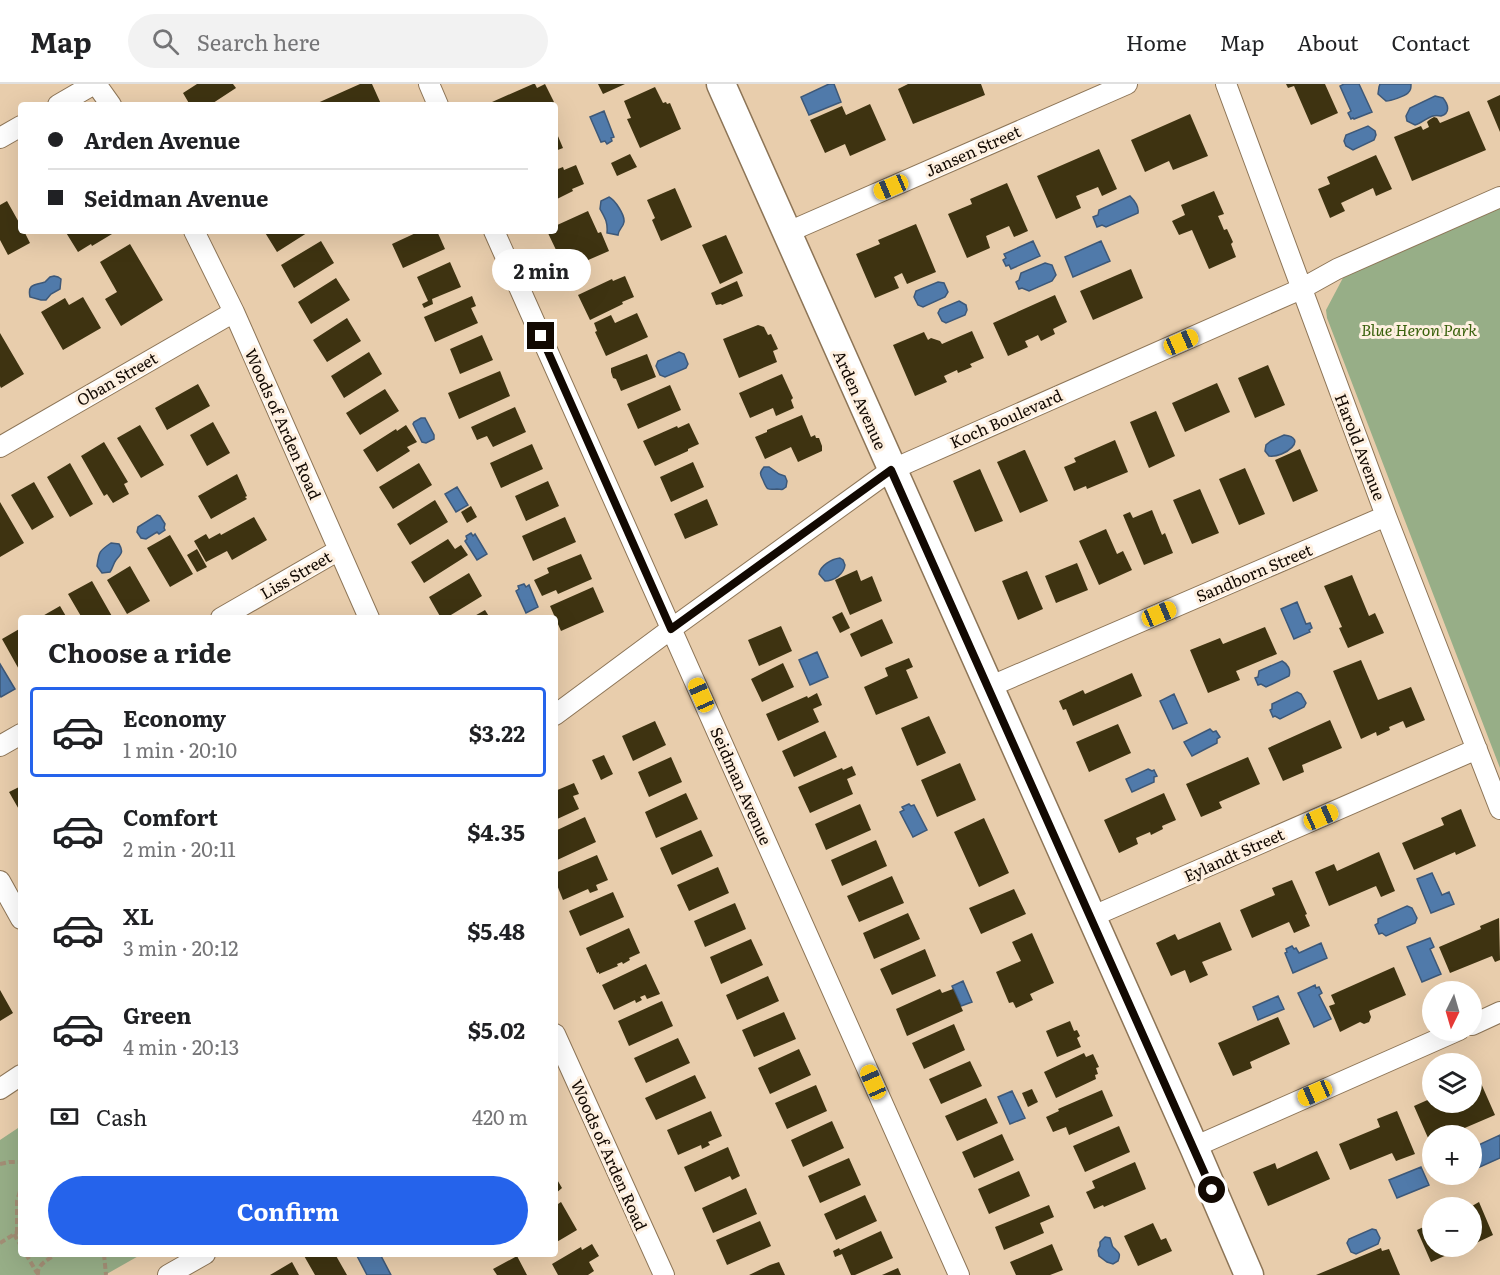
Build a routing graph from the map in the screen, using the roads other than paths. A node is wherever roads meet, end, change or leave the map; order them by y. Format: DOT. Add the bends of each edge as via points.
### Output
graph roads {
  1 [pos="95,84"];
  2 [pos="429,84"];
  3 [pos="721,84"];
  4 [pos="1127,84"];
  5 [pos="1226,84"];
  6 [pos="63,102"];
  7 [pos="109,102"];
  8 [pos="437,102"];
  9 [pos="18,128"];
  10 [pos="0,138"];
  11 [pos="1500,197"];
  12 [pos="786,233"];
  13 [pos="195,234"];
  14 [pos="495,234"];
  15 [pos="1301,289"];
  16 [pos="234,312"];
  17 [pos="0,447"];
  18 [pos="891,470"];
  19 [pos="1386,516"];
  20 [pos="339,550"];
  21 [pos="226,615"];
  22 [pos="368,615"];
  23 [pos="671,629"];
  24 [pos="989,687"];
  25 [pos="558,713"];
  26 [pos="18,736"];
  27 [pos="0,746"];
  28 [pos="1477,749"];
  29 [pos="1500,809"];
  30 [pos="0,881"];
  31 [pos="18,913"];
  32 [pos="1091,917"];
  33 [pos="1500,1012"];
  34 [pos="1482,1020"];
  35 [pos="1434,1041"];
  36 [pos="558,1048"];
  37 [pos="18,1077"];
  38 [pos="0,1089"];
  39 [pos="1194,1147"];
  40 [pos="200,1257"];
  41 [pos="168,1275"];
  42 [pos="664,1275"];
  43 [pos="959,1275"];
  44 [pos="1249,1275"];
  1 -- 6 [label="street"];
  1 -- 7 [label="street"];
  2 -- 8 [label="street"];
  3 -- 12 [label="street, Arden Avenue"];
  4 -- 12 [label="street, Jansen Street"];
  5 -- 15 [label="street, Harold Avenue"];
  9 -- 10 [label="street"];
  11 -- 15 [label="street, Koch Boulevard" via="1337,268"];
  12 -- 18 [label="street, Arden Avenue"];
  13 -- 16 [label="street, Woods of Arden Road"];
  14 -- 23 [label="street, Seidman Avenue"];
  15 -- 18 [label="street, Koch Boulevard"];
  15 -- 19 [label="street, Harold Avenue"];
  16 -- 17 [label="street, Oban Street"];
  16 -- 20 [label="street, Woods of Arden Road"];
  18 -- 23 [label="street, Koch Boulevard"];
  18 -- 24 [label="street, Arden Avenue"];
  19 -- 24 [label="street, Sandborn Street"];
  19 -- 28 [label="street, Harold Avenue"];
  20 -- 21 [label="street, Liss Street"];
  20 -- 22 [label="street, Woods of Arden Road"];
  23 -- 25 [label="street, Koch Boulevard"];
  23 -- 43 [label="street, Seidman Avenue"];
  24 -- 32 [label="street, Arden Avenue"];
  26 -- 27 [label="street"];
  28 -- 29 [label="street, Harold Avenue"];
  28 -- 32 [label="street, Eylandt Street"];
  30 -- 31 [label="street"];
  32 -- 39 [label="street, Arden Avenue"];
  33 -- 34 [label="street"];
  35 -- 39 [label="street"];
  36 -- 42 [label="street, Woods of Arden Road"];
  37 -- 38 [label="street"];
  39 -- 44 [label="street, Arden Avenue"];
  40 -- 41 [label="street"];
}
